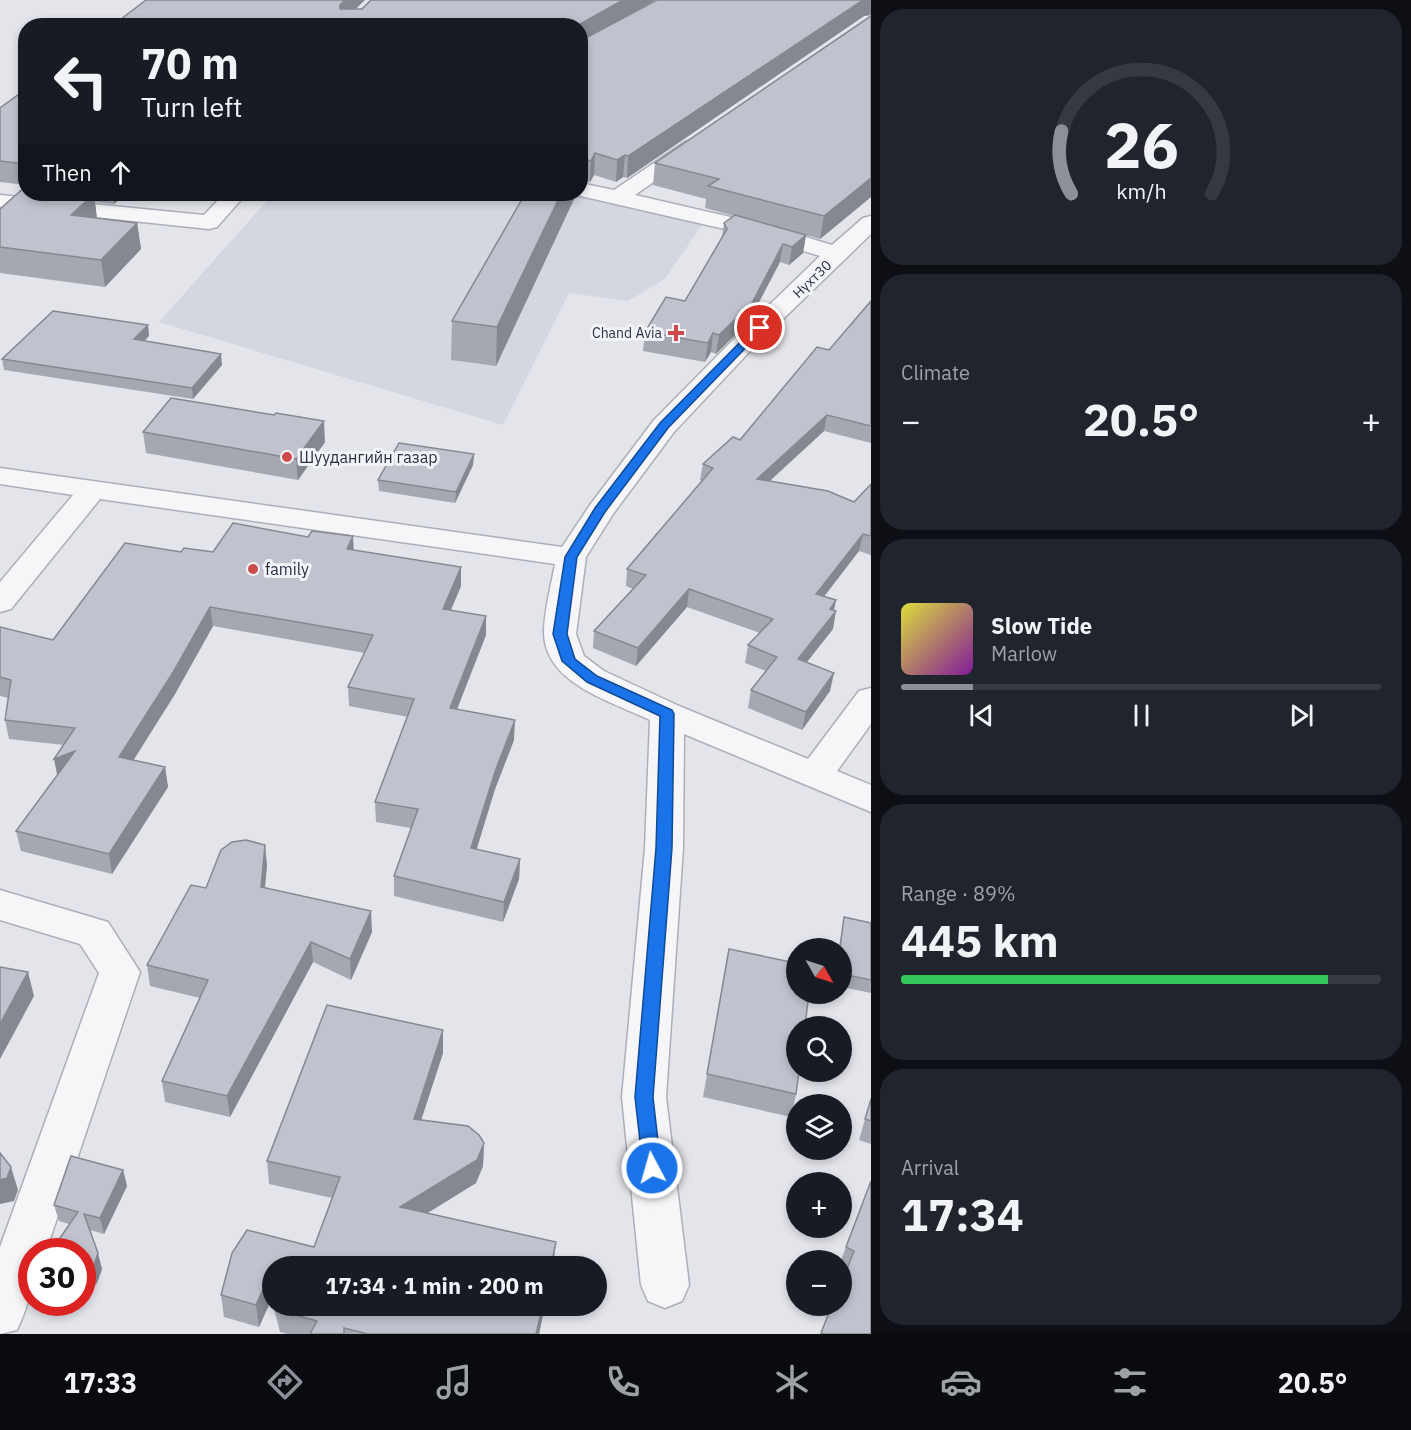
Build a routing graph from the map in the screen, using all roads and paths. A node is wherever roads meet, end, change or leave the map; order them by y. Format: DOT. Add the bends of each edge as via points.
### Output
graph roads {
  1 [pos="706,136"];
  2 [pos="588,190"];
  3 [pos="618,196"];
  4 [pos="0,201"];
  5 [pos="228,201"];
  6 [pos="871,223"];
  7 [pos="837,254"];
  8 [pos="0,476"];
  9 [pos="94,488"];
  10 [pos="571,557"];
  11 [pos="0,602"];
  12 [pos="871,699"];
  13 [pos="667,714"];
  14 [pos="815,776"];
  15 [pos="871,799"];
  16 [pos="0,905"];
  17 [pos="665,1285"];
  18 [pos="0,1314"];
  1 -- 3 [label="street"];
  2 -- 3 [label="street"];
  3 -- 7 [label="street"];
  4 -- 5 [label="street" via="209,222"];
  6 -- 7 [label="street, Нүхт30"];
  7 -- 10 [label="street, Нүхт30" via="664,426"];
  8 -- 9 [label="street"];
  9 -- 10 [label="street"];
  9 -- 11 [label="street"];
  10 -- 13 [label="street" via="560,634 569,661 592,679"];
  12 -- 14 [label="street"];
  13 -- 14 [label="street"];
  13 -- 17 [label="street" via="664,848 644,1097"];
  14 -- 15 [label="street"];
  16 -- 18 [label="street" via="94,933 120,972"];
}
